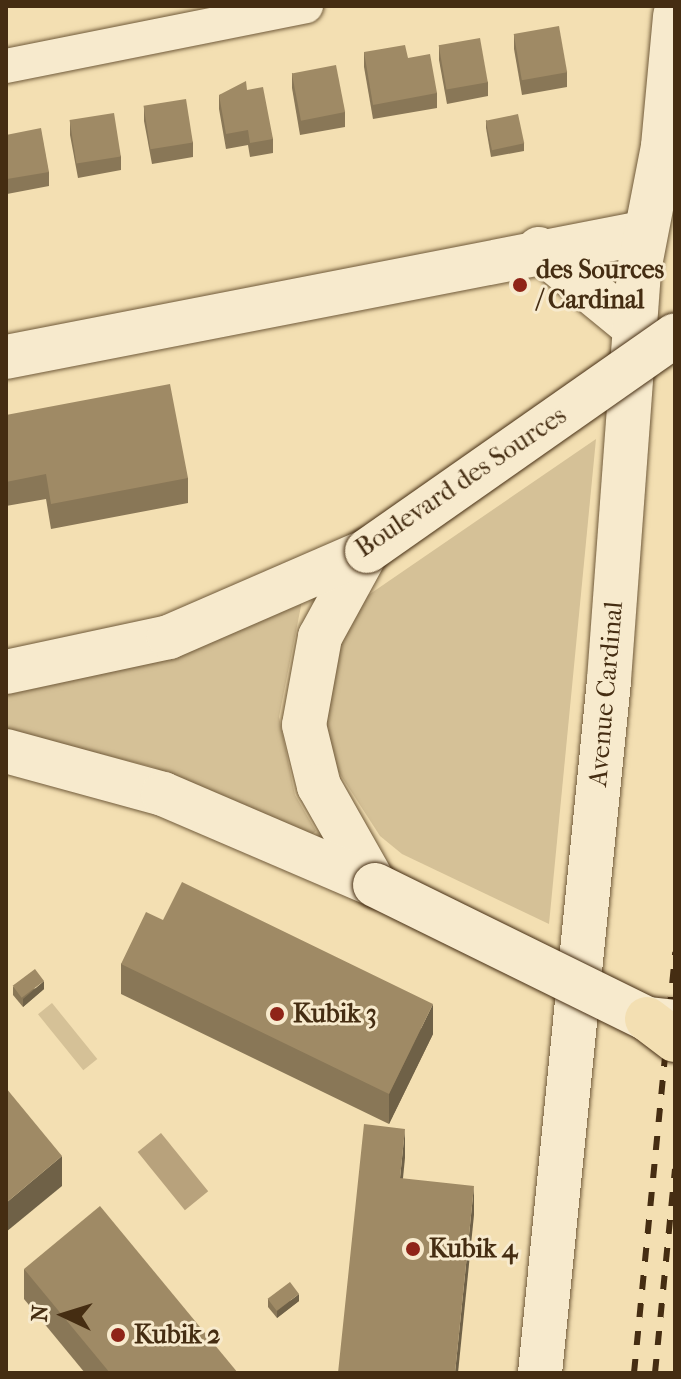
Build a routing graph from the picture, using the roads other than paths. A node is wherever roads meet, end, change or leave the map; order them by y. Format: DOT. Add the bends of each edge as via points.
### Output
graph roads {
  1 [pos="306,6"];
  2 [pos="675,16"];
  3 [pos="6,66"];
  4 [pos="643,233"];
  5 [pos="539,249"];
  6 [pos="655,331"];
  7 [pos="6,357"];
  8 [pos="367,551"];
  9 [pos="6,672"];
  10 [pos="6,751"];
  11 [pos="375,885"];
  12 [pos="666,1027"];
  13 [pos="540,1373"];
  1 -- 3 [label="street"];
  2 -- 4 [label="main road, Avenue Cardinal" via="663,146"];
  4 -- 5 [label="main road"];
  4 -- 6 [label="main road, Avenue Cardinal"];
  5 -- 6 [label="main road"];
  5 -- 7 [label="main road"];
  6 -- 8 [label="main road, Boulevard des Sources, bridge"];
  6 -- 13 [label="main road, Avenue Cardinal" via="609,680"];
  8 -- 9 [label="main road, Boulevard des Sources" via="169,637"];
  8 -- 11 [label="main road" via="320,637 304,701 312,769"];
  10 -- 11 [label="main road" via="163,794"];
  11 -- 12 [label="main road, bridge"];
}
